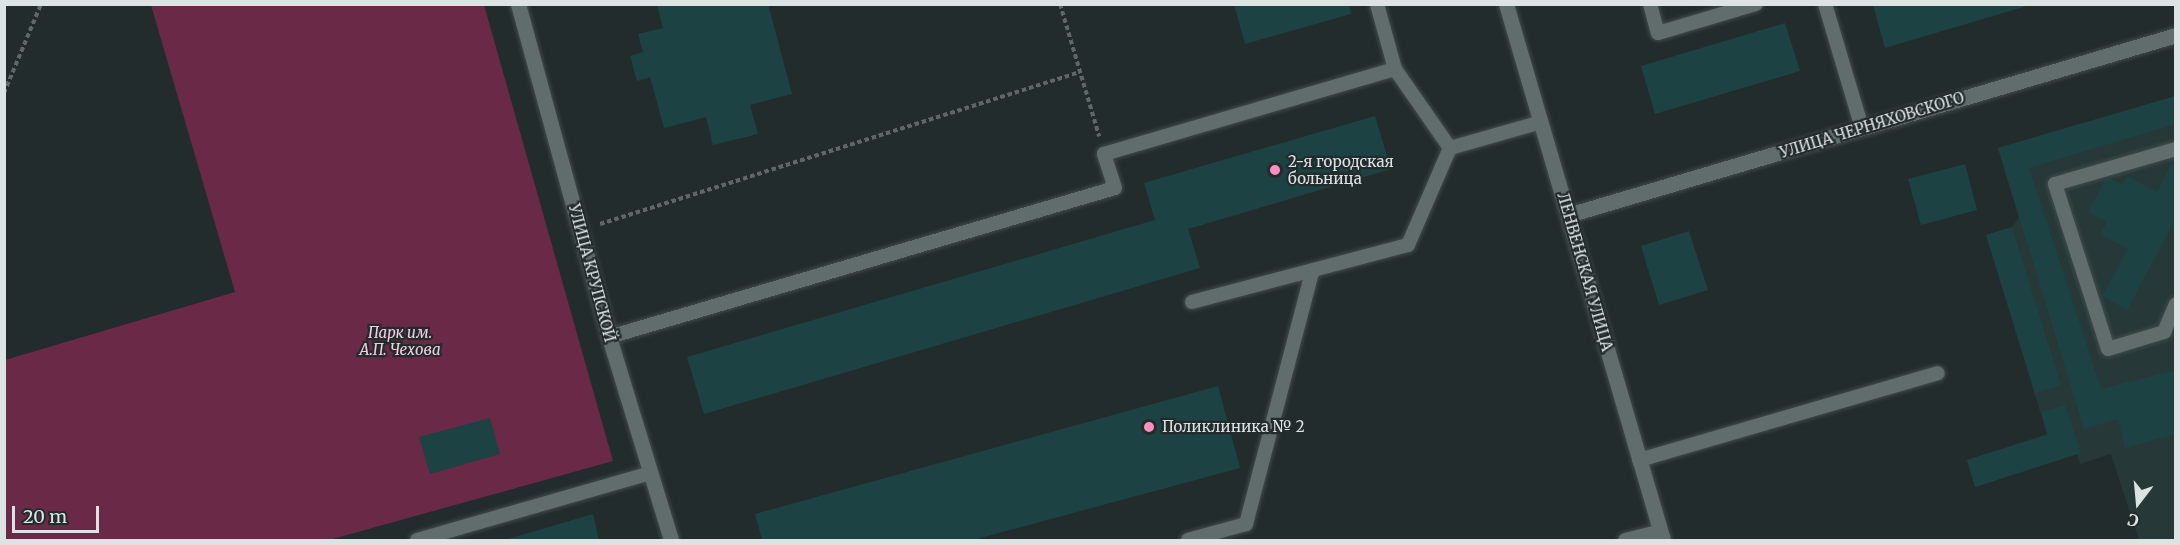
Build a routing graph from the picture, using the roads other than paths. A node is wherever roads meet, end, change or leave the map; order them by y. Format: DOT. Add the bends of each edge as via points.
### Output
graph roads {
  1 [pos="518,4"];
  2 [pos="1377,4"];
  3 [pos="1506,4"];
  4 [pos="1650,4"];
  5 [pos="1756,4"];
  6 [pos="1825,4"];
  7 [pos="2175,35"];
  8 [pos="1395,69"];
  9 [pos="1540,122"];
  10 [pos="1863,128"];
  11 [pos="1450,148"];
  12 [pos="2175,149"];
  13 [pos="1568,215"];
  14 [pos="1312,273"];
  15 [pos="1192,302"];
  16 [pos="2175,304"];
  17 [pos="609,337"];
  18 [pos="1938,373"];
  19 [pos="1639,460"];
  20 [pos="650,473"];
  21 [pos="1661,536"];
  22 [pos="417,540"];
  23 [pos="671,540"];
  24 [pos="1188,540"];
  25 [pos="1625,540"];
  1 -- 17 [label="street, УЛИЦА КРУПСКОЙ"];
  2 -- 8 [label="lane"];
  3 -- 9 [label="street, ЛЕНВЕНСКАЯ УЛИЦА"];
  4 -- 5 [label="lane" via="1658,33"];
  6 -- 10 [label="lane"];
  7 -- 10 [label="street, УЛИЦА ЧЕРНЯХОВСКОГО"];
  8 -- 11 [label="lane"];
  8 -- 17 [label="lane" via="1104,154 1114,188"];
  9 -- 11 [label="lane"];
  9 -- 13 [label="street, ЛЕНВЕНСКАЯ УЛИЦА"];
  10 -- 13 [label="street, УЛИЦА ЧЕРНЯХОВСКОГО"];
  11 -- 14 [label="lane" via="1408,245"];
  12 -- 16 [label="lane" via="2055,184 2108,349 2164,332"];
  13 -- 19 [label="street, ЛЕНВЕНСКАЯ УЛИЦА"];
  14 -- 15 [label="lane"];
  14 -- 24 [label="lane" via="1246,524"];
  17 -- 20 [label="street, УЛИЦА КРУПСКОЙ"];
  18 -- 19 [label="lane"];
  19 -- 21 [label="street, ЛЕНВЕНСКАЯ УЛИЦА"];
  20 -- 22 [label="lane"];
  20 -- 23 [label="street, УЛИЦА КРУПСКОЙ"];
  21 -- 25 [label="street"];
}
